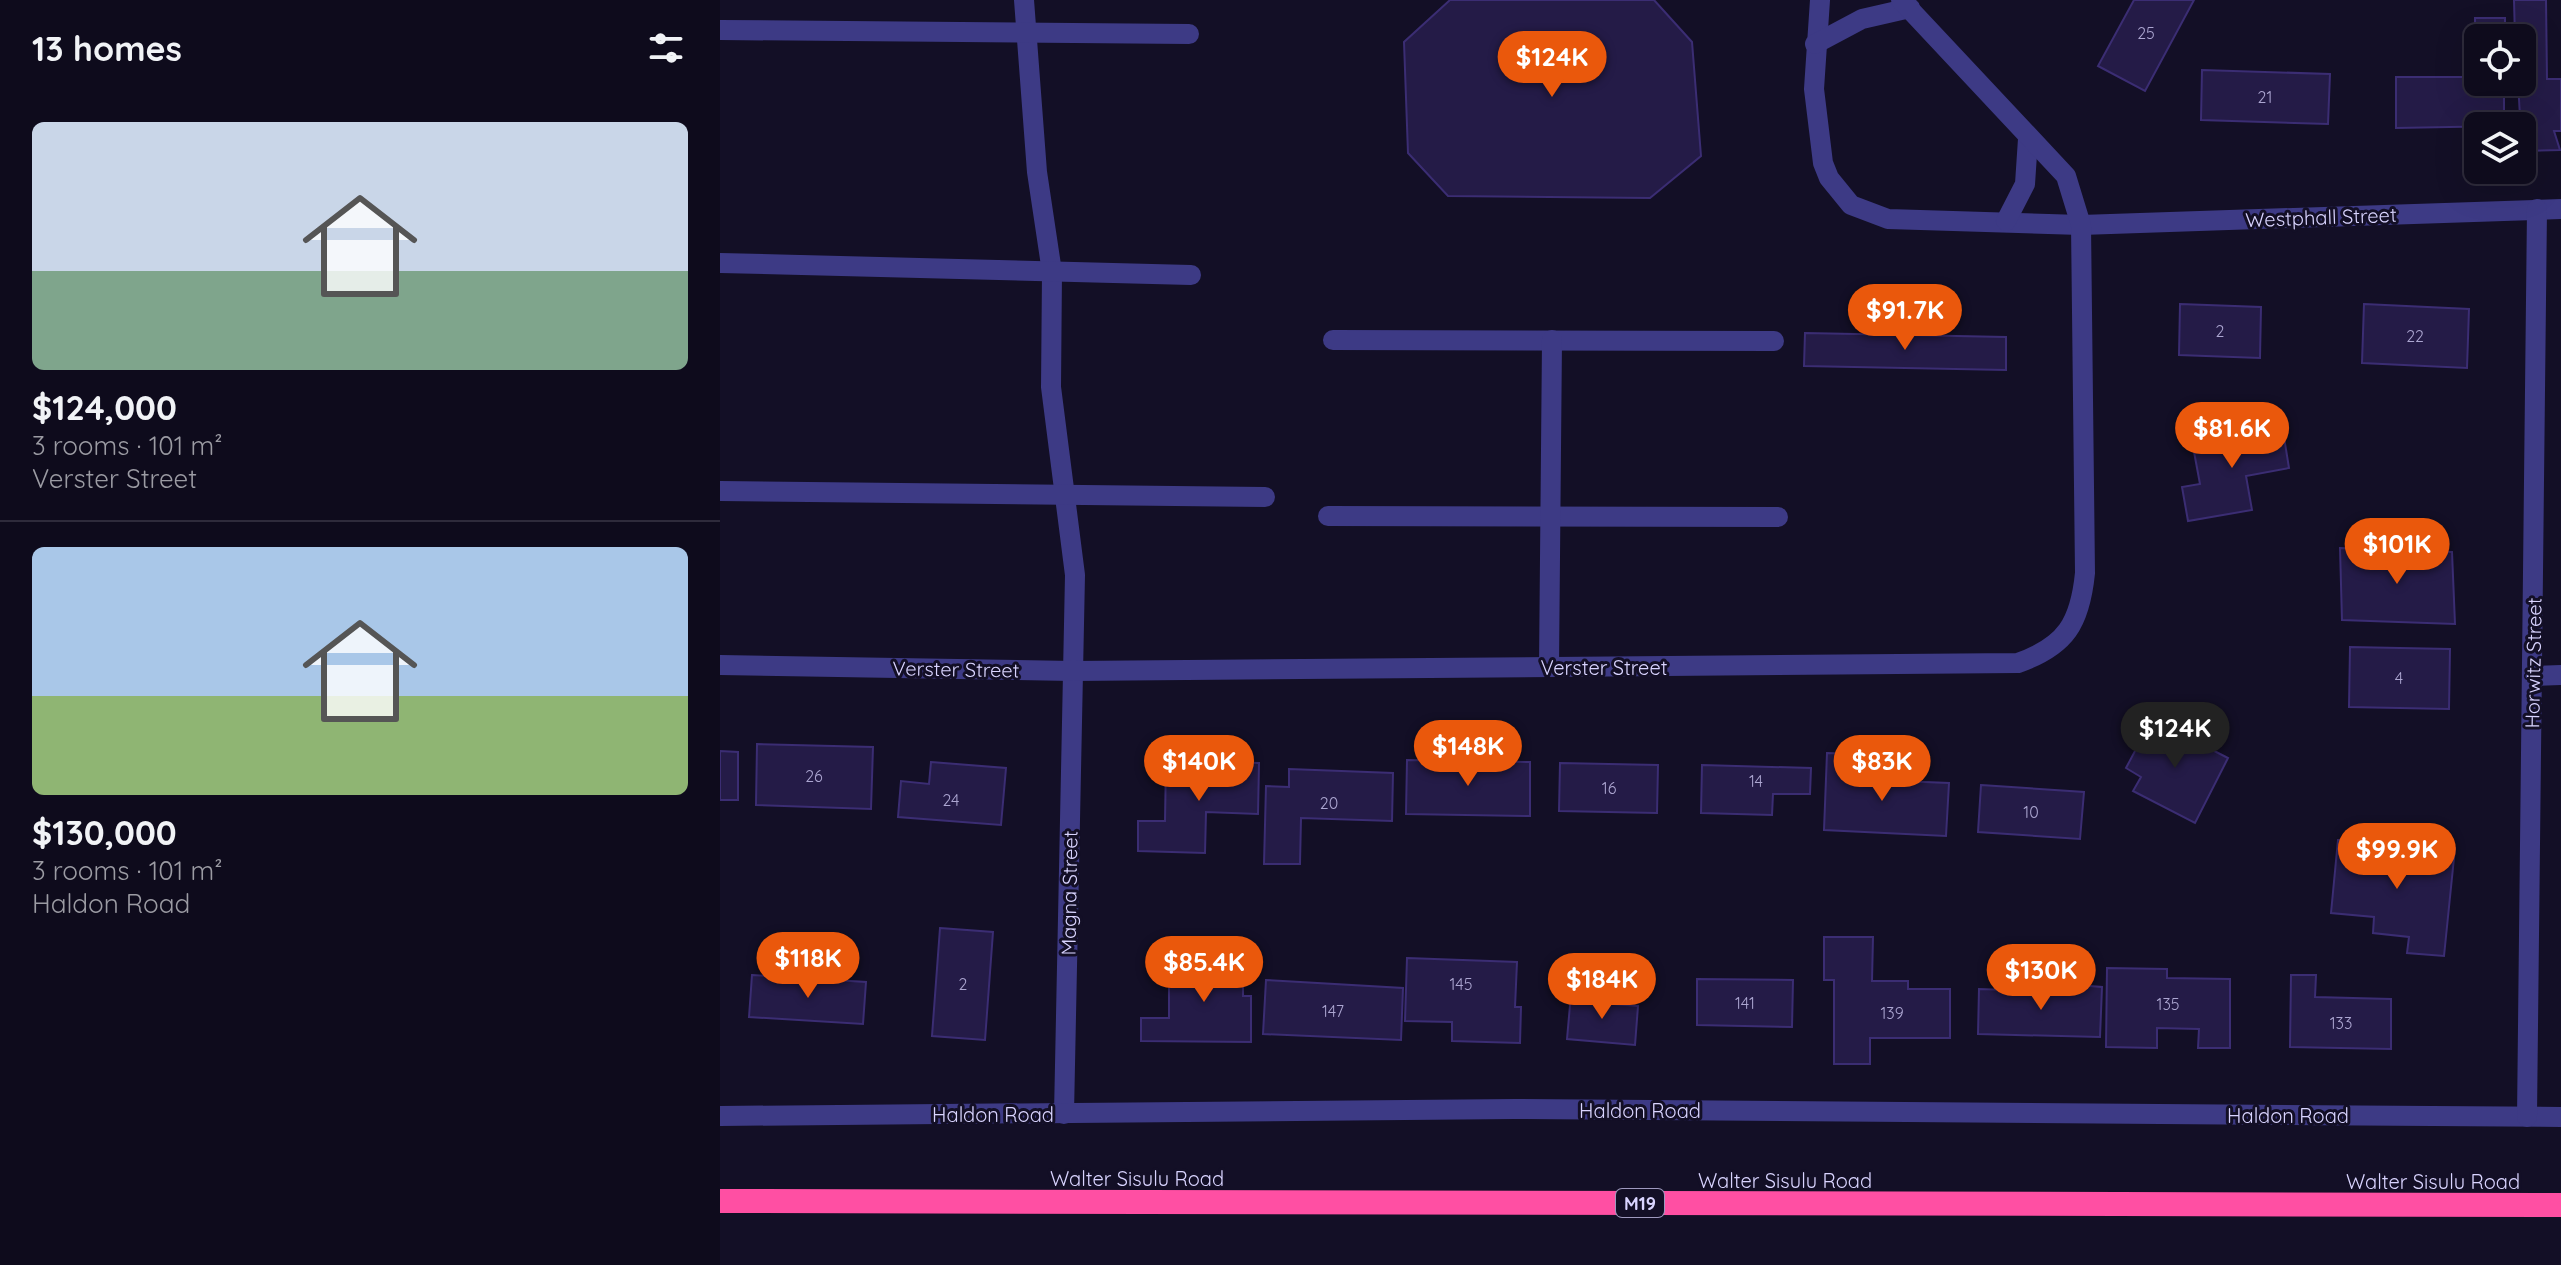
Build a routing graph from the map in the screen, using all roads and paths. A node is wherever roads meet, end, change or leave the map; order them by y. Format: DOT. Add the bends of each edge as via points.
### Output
graph roads {
  1 [pos="1024,0"];
  2 [pos="1820,0"];
  3 [pos="1906,4"];
  4 [pos="720,30"];
  5 [pos="1189,34"];
  6 [pos="1024,35"];
  7 [pos="1815,44"];
  8 [pos="2028,139"];
  9 [pos="2537,209"];
  10 [pos="2561,209"];
  11 [pos="2006,221"];
  12 [pos="2081,225"];
  13 [pos="720,263"];
  14 [pos="1052,272"];
  15 [pos="1191,275"];
  16 [pos="1333,340"];
  17 [pos="1552,340"];
  18 [pos="1774,341"];
  19 [pos="720,491"];
  20 [pos="1063,493"];
  21 [pos="1265,497"];
  22 [pos="1328,516"];
  23 [pos="1778,517"];
  24 [pos="1550,519"];
  25 [pos="720,665"];
  26 [pos="1549,667"];
  27 [pos="1073,671"];
  28 [pos="2561,675"];
  29 [pos="2533,676"];
  30 [pos="1064,1114"];
  31 [pos="720,1116"];
  32 [pos="2527,1117"];
  33 [pos="2561,1117"];
  34 [pos="720,1201"];
  35 [pos="2561,1205"];
  1 -- 6 [label="street, Magna Street"];
  2 -- 7 [label="street, Westphall Street"];
  3 -- 7 [label="street"];
  3 -- 8 [label="street"];
  4 -- 6 [label="street"];
  5 -- 6 [label="street"];
  6 -- 14 [label="street, Magna Street"];
  7 -- 11 [label="street, Westphall Street" via="1820,149 1829,178 1851,205 1888,219"];
  8 -- 11 [label="street" via="2025,184"];
  8 -- 12 [label="street" via="2066,176"];
  9 -- 10 [label="street, Westphall Street"];
  9 -- 12 [label="street, Westphall Street"];
  9 -- 29 [label="street, Horwitz Street"];
  11 -- 12 [label="street, Westphall Street"];
  12 -- 26 [label="street, Verster Street" via="2085,573 2082,606 2046,653 2018,663"];
  13 -- 14 [label="street"];
  14 -- 15 [label="street"];
  14 -- 20 [label="street, Magna Street" via="1051,387"];
  16 -- 17 [label="street"];
  17 -- 18 [label="street"];
  17 -- 24 [label="street"];
  19 -- 20 [label="street"];
  20 -- 21 [label="street"];
  20 -- 27 [label="street, Magna Street" via="1075,575"];
  22 -- 24 [label="street"];
  23 -- 24 [label="street"];
  24 -- 26 [label="street"];
  25 -- 27 [label="street, Verster Street"];
  26 -- 27 [label="street, Verster Street"];
  27 -- 30 [label="street, Magna Street"];
  28 -- 29 [label="street"];
  29 -- 32 [label="street, Horwitz Street"];
  30 -- 31 [label="street, Haldon Road"];
  30 -- 32 [label="street, Haldon Road" via="1530,1109"];
  32 -- 33 [label="street, Haldon Road"];
  34 -- 35 [label="highway, Walter Sisulu Road / M19"];
}
